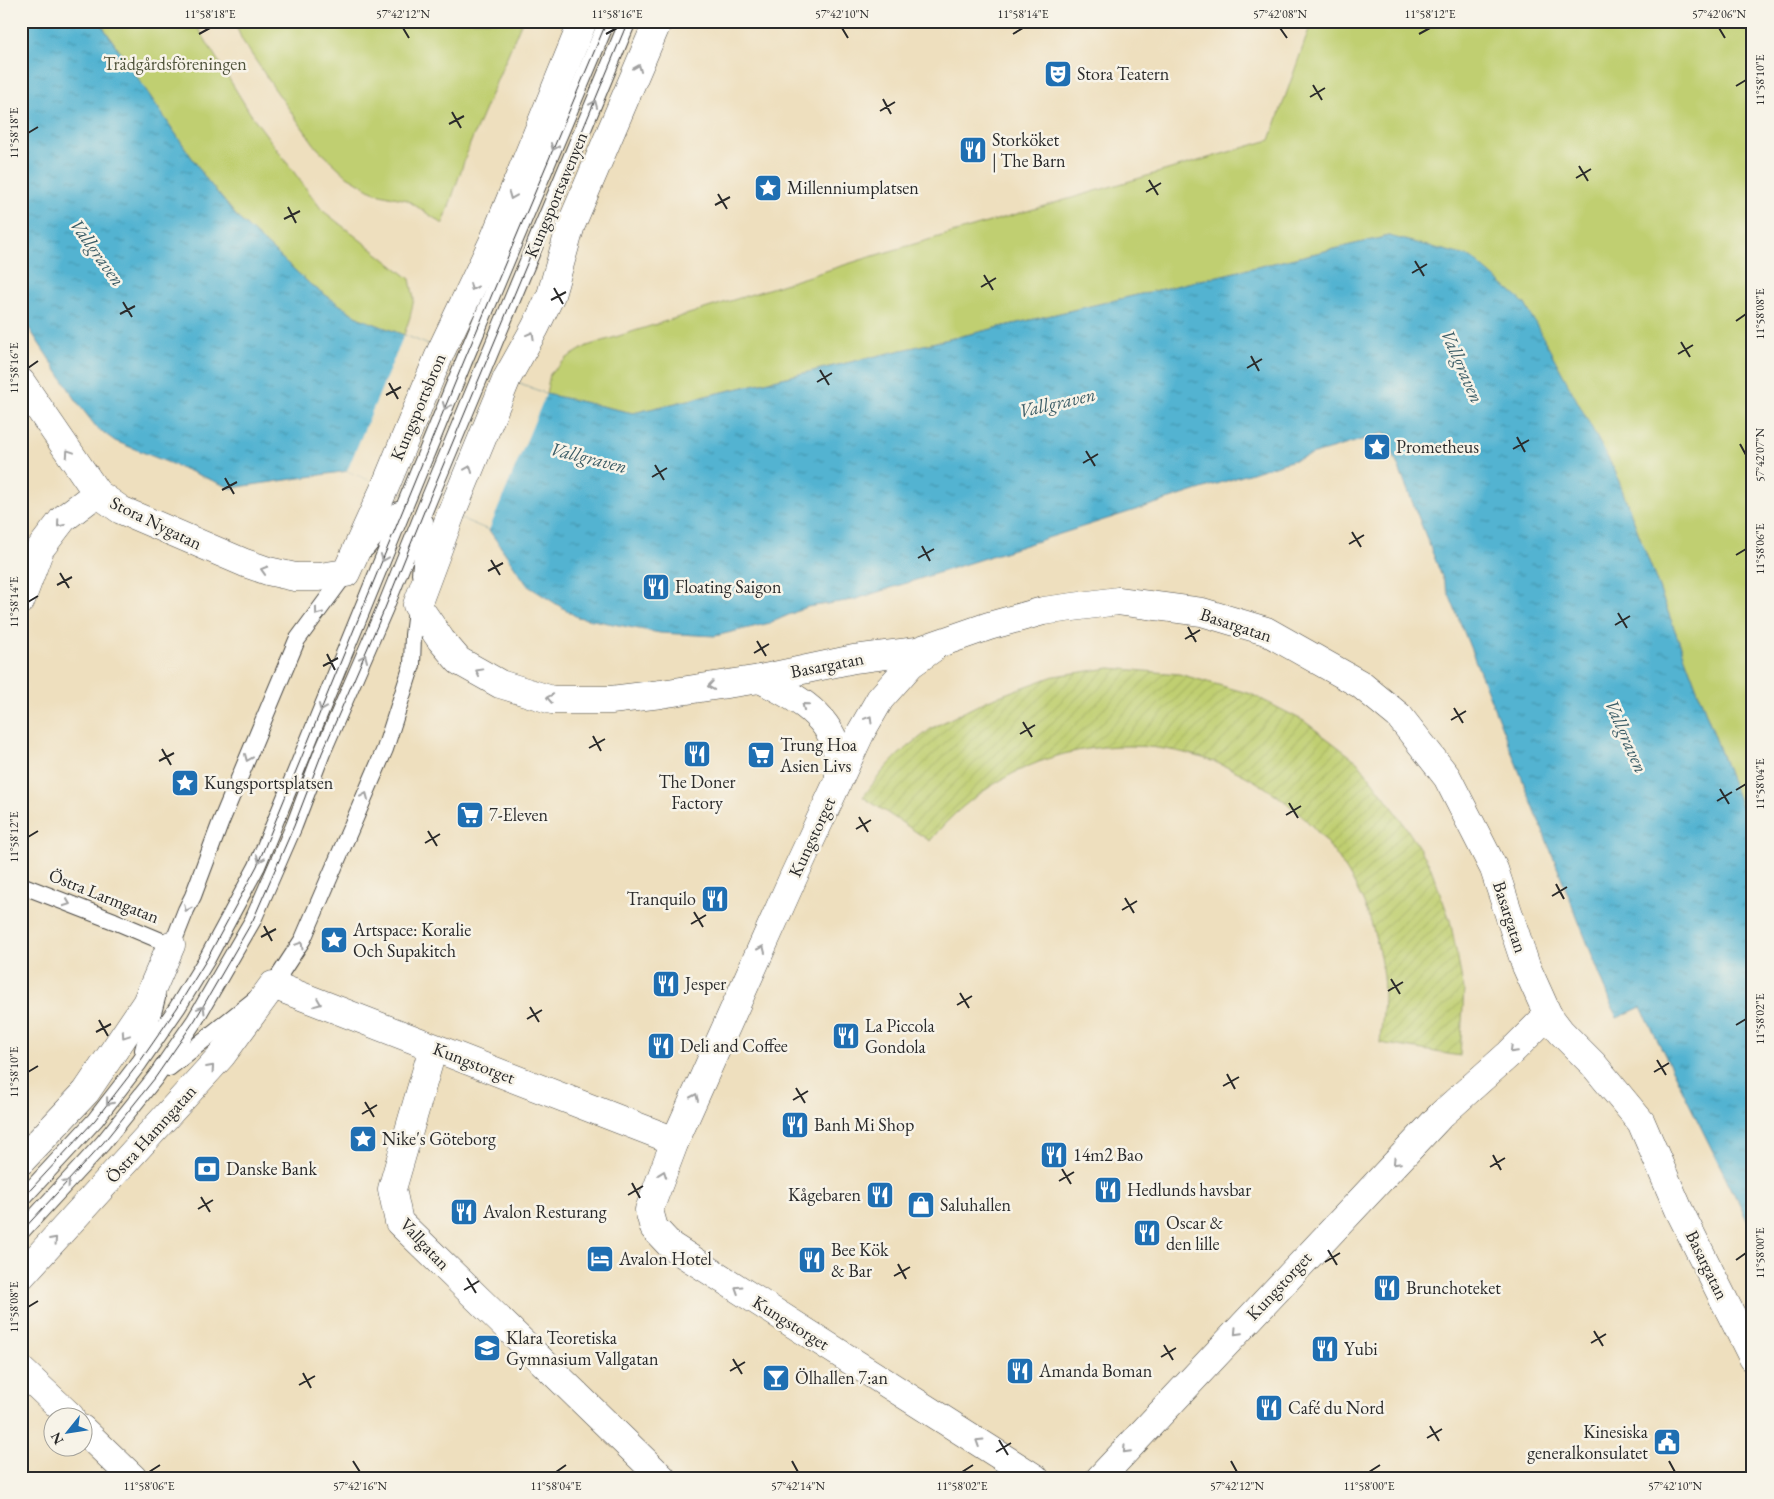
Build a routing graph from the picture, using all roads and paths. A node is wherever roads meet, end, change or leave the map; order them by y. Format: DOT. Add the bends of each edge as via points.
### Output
graph roads {
  1 [pos="582,21"];
  2 [pos="607,21"];
  3 [pos="628,21"];
  4 [pos="658,21"];
  5 [pos="501,248"];
  6 [pos="495,373"];
  7 [pos="21,382"];
  8 [pos="397,492"];
  9 [pos="97,493"];
  10 [pos="439,509"];
  11 [pos="346,572"];
  12 [pos="21,600"];
  13 [pos="416,605"];
  14 [pos="936,646"];
  15 [pos="760,679"];
  16 [pos="839,778"];
  17 [pos="21,885"];
  18 [pos="171,945"];
  19 [pos="273,985"];
  20 [pos="1548,1015"];
  21 [pos="433,1048"];
  22 [pos="139,1063"];
  23 [pos="155,1078"];
  24 [pos="675,1141"];
  25 [pos="21,1161"];
  26 [pos="21,1200"];
  27 [pos="21,1232"];
  28 [pos="21,1276"];
  29 [pos="1753,1358"];
  30 [pos="21,1370"];
  31 [pos="59,1406"];
  32 [pos="92,1439"];
  33 [pos="133,1478"];
  34 [pos="662,1478"];
  35 [pos="1034,1478"];
  36 [pos="1100,1478"];
  1 -- 5 [label="street, one-way"];
  2 -- 5 [label="lane, Kungsportsavenyen, one-way"];
  6 -- 3 [label="lane, Kungsportsavenyen, one-way"];
  6 -- 4 [label="street, Kungsportsavenyen, one-way" via="535,328 551,295 570,225"];
  5 -- 8 [label="street, Kungsportsbron, one-way"];
  10 -- 6 [label="street, one-way"];
  9 -- 7 [label="street, Stora Nygatan, one-way"];
  8 -- 11 [label="street, Kungsportsbron"];
  8 -- 22 [label="lane, one-way" via="257,866 178,1008"];
  11 -- 9 [label="street, Stora Nygatan, one-way" via="319,577 268,572 122,510"];
  9 -- 12 [label="street, one-way" via="63,519 40,549"];
  10 -- 13 [label="street"];
  23 -- 10 [label="lane, Östra Hamngatan, one-way" via="195,1020 253,920 385,608"];
  11 -- 18 [label="lane, one-way" via="297,640"];
  15 -- 13 [label="street, Basargatan, one-way" via="611,700 552,700 500,684 459,660 440,640"];
  19 -- 13 [label="lane, one-way" via="303,939 385,749 412,665"];
  14 -- 15 [label="street, Basargatan"];
  16 -- 14 [label="street, Kungstorget, one-way" via="880,699 911,664"];
  14 -- 20 [label="street, Basargatan" via="989,626 1043,611 1118,601 1202,612 1266,631 1360,684 1399,716 1447,777 1494,869 1526,966"];
  16 -- 15 [label="street, Kungstorget, one-way" via="836,748 826,726 807,706"];
  24 -- 16 [label="street, Kungstorget, one-way"];
  17 -- 18 [label="lane, Östra Larmgatan, one-way"];
  18 -- 22 [label="lane"];
  18 -- 25 [label="street, one-way" via="146,1003 86,1092"];
  19 -- 21 [label="street, Kungstorget, one-way"];
  19 -- 23 [label="lane"];
  28 -- 19 [label="street, Östra Hamngatan, one-way" via="222,1055"];
  20 -- 29 [label="street, Basargatan" via="1641,1122"];
  20 -- 36 [label="street, Kungstorget, one-way" via="1442,1114"];
  21 -- 24 [label="street, Kungstorget"];
  21 -- 34 [label="street, Vallgatan" via="392,1189 399,1222"];
  22 -- 26 [label="lane, one-way" via="95,1120"];
  27 -- 23 [label="lane, Östra Hamngatan, one-way" via="103,1143"];
  35 -- 24 [label="street, Kungstorget, one-way" via="671,1246 654,1228 649,1210"];
  30 -- 31 [label="street"];
  32 -- 33 [label="street"];
}
